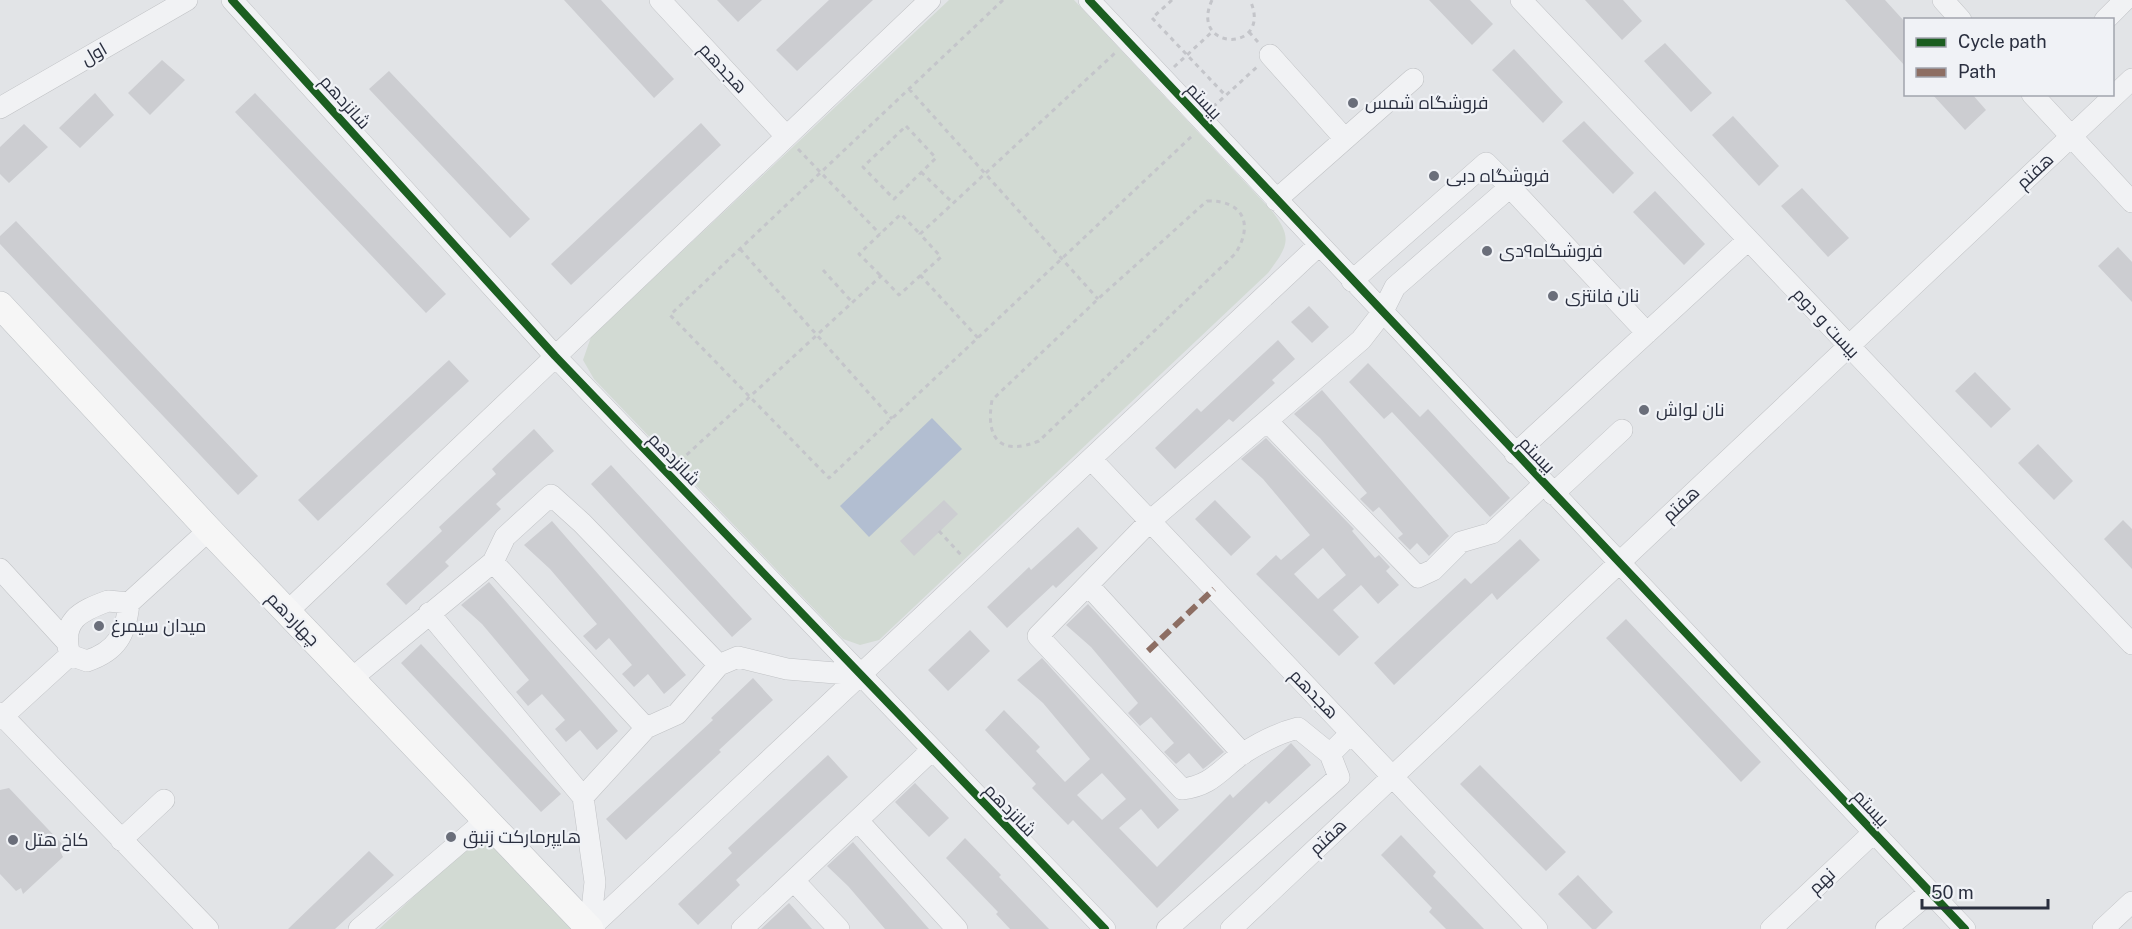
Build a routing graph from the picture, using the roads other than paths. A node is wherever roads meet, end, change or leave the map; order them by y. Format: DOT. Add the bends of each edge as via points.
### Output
graph roads {
  1 [pos="187,0"];
  2 [pos="232,0"];
  3 [pos="660,0"];
  4 [pos="930,0"];
  5 [pos="1089,0"];
  6 [pos="1521,0"];
  7 [pos="1943,0"];
  8 [pos="2125,0"];
  9 [pos="1959,18"];
  10 [pos="2107,18"];
  11 [pos="1270,55"];
  12 [pos="1413,79"];
  13 [pos="2132,79"];
  14 [pos="2034,96"];
  15 [pos="0,108"];
  16 [pos="786,136"];
  17 [pos="2071,137"];
  18 [pos="1345,139"];
  19 [pos="1510,187"];
  20 [pos="1276,200"];
  21 [pos="2132,202"];
  22 [pos="1749,240"];
  23 [pos="1319,245"];
  24 [pos="1352,281"];
  25 [pos="0,305"];
  26 [pos="1382,313"];
  27 [pos="1647,333"];
  28 [pos="1849,346"];
  29 [pos="555,356"];
  30 [pos="1267,421"];
  31 [pos="1622,430"];
  32 [pos="1515,454"];
  33 [pos="1091,459"];
  34 [pos="1549,489"];
  35 [pos="1150,521"];
  36 [pos="209,530"];
  37 [pos="493,562"];
  38 [pos="1619,563"];
  39 [pos="0,568"];
  40 [pos="1088,585"];
  41 [pos="129,603"];
  42 [pos="287,612"];
  43 [pos="429,613"];
  44 [pos="2132,644"];
  45 [pos="68,647"];
  46 [pos="719,666"];
  47 [pos="860,675"];
  48 [pos="351,679"];
  49 [pos="1,716"];
  50 [pos="646,728"];
  51 [pos="1351,733"];
  52 [pos="932,750"];
  53 [pos="1243,754"];
  54 [pos="1330,754"];
  55 [pos="1393,776"];
  56 [pos="583,797"];
  57 [pos="164,800"];
  58 [pos="486,820"];
  59 [pos="859,822"];
  60 [pos="1874,832"];
  61 [pos="121,840"];
  62 [pos="794,880"];
  63 [pos="1930,892"];
  64 [pos="2132,903"];
  65 [pos="1100,928"];
  66 [pos="208,929"];
  67 [pos="359,929"];
  68 [pos="593,929"];
  69 [pos="742,929"];
  70 [pos="838,929"];
  71 [pos="957,929"];
  72 [pos="1167,929"];
  73 [pos="1231,929"];
  74 [pos="1537,929"];
  75 [pos="1772,929"];
  76 [pos="1886,929"];
  77 [pos="1965,929"];
  78 [pos="2103,929"];
  1 -- 15 [label="street, اول"];
  2 -- 29 [label="street, شانزدهم"];
  3 -- 16 [label="street, هجدهم"];
  4 -- 16 [label="street"];
  5 -- 20 [label="street, بیستم"];
  6 -- 22 [label="street, بیست و دوم"];
  7 -- 9 [label="street"];
  8 -- 10 [label="street"];
  11 -- 18 [label="street"];
  12 -- 18 [label="street"];
  13 -- 17 [label="street, هفتم"];
  14 -- 17 [label="street"];
  16 -- 29 [label="street"];
  17 -- 21 [label="street"];
  17 -- 28 [label="street, هفتم"];
  18 -- 20 [label="street"];
  19 -- 24 [label="street" via="1485,163"];
  19 -- 26 [label="street" via="1395,287"];
  19 -- 27 [label="street"];
  20 -- 23 [label="street, بیستم"];
  22 -- 27 [label="street"];
  22 -- 28 [label="street, بیست و دوم"];
  23 -- 24 [label="street, بیستم"];
  23 -- 33 [label="street"];
  24 -- 26 [label="street, بیستم"];
  25 -- 36 [label="main road, چهاردهم"];
  26 -- 30 [label="street" via="1361,340"];
  26 -- 32 [label="street, بیستم"];
  27 -- 32 [label="street"];
  28 -- 38 [label="street, هفتم"];
  28 -- 44 [label="street, بیست و دوم"];
  29 -- 42 [label="street"];
  29 -- 47 [label="street, شانزدهم"];
  30 -- 34 [label="street" via="1418,577 1433,570 1461,542 1492,533"];
  30 -- 35 [label="street"];
  31 -- 34 [label="street"];
  32 -- 34 [label="street, بیستم"];
  33 -- 35 [label="street, هجدهم"];
  33 -- 47 [label="street"];
  34 -- 38 [label="street, بیستم"];
  35 -- 40 [label="street"];
  35 -- 51 [label="street, هجدهم"];
  36 -- 41 [label="street"];
  36 -- 42 [label="main road, چهاردهم"];
  37 -- 43 [label="street"];
  37 -- 46 [label="street" via="505,537 551,495"];
  37 -- 50 [label="street"];
  38 -- 55 [label="street, هفتم"];
  38 -- 60 [label="street, بیستم"];
  39 -- 45 [label="street"];
  40 -- 53 [label="street"];
  40 -- 53 [label="street" via="1038,636 1182,789 1200,788"];
  41 -- 45 [label="street" via="108,601 89,608 70,623"];
  41 -- 45 [label="street" via="127,625 104,655 87,661"];
  42 -- 48 [label="main road, چهاردهم"];
  43 -- 48 [label="street"];
  43 -- 56 [label="street"];
  45 -- 49 [label="street"];
  46 -- 47 [label="street" via="738,657 787,669"];
  46 -- 50 [label="street" via="677,714"];
  47 -- 52 [label="street, شانزدهم"];
  47 -- 68 [label="street"];
  48 -- 58 [label="main road, چهاردهم"];
  49 -- 61 [label="street"];
  50 -- 56 [label="street"];
  51 -- 54 [label="street"];
  51 -- 55 [label="street, هجدهم"];
  52 -- 59 [label="street"];
  52 -- 65 [label="street, شانزدهم"];
  53 -- 54 [label="street" via="1282,732 1298,728"];
  54 -- 72 [label="street" via="1339,777"];
  55 -- 73 [label="street, هفتم"];
  55 -- 74 [label="street, هجدهم"];
  56 -- 68 [label="street" via="595,882"];
  57 -- 61 [label="street"];
  58 -- 67 [label="street"];
  58 -- 68 [label="main road, چهاردهم"];
  59 -- 62 [label="street"];
  59 -- 71 [label="street"];
  60 -- 63 [label="street, بیستم"];
  60 -- 75 [label="street, نهم"];
  61 -- 66 [label="street"];
  62 -- 69 [label="street"];
  62 -- 70 [label="street"];
  63 -- 76 [label="street"];
  63 -- 77 [label="street, بیستم"];
  64 -- 78 [label="street"];
}
